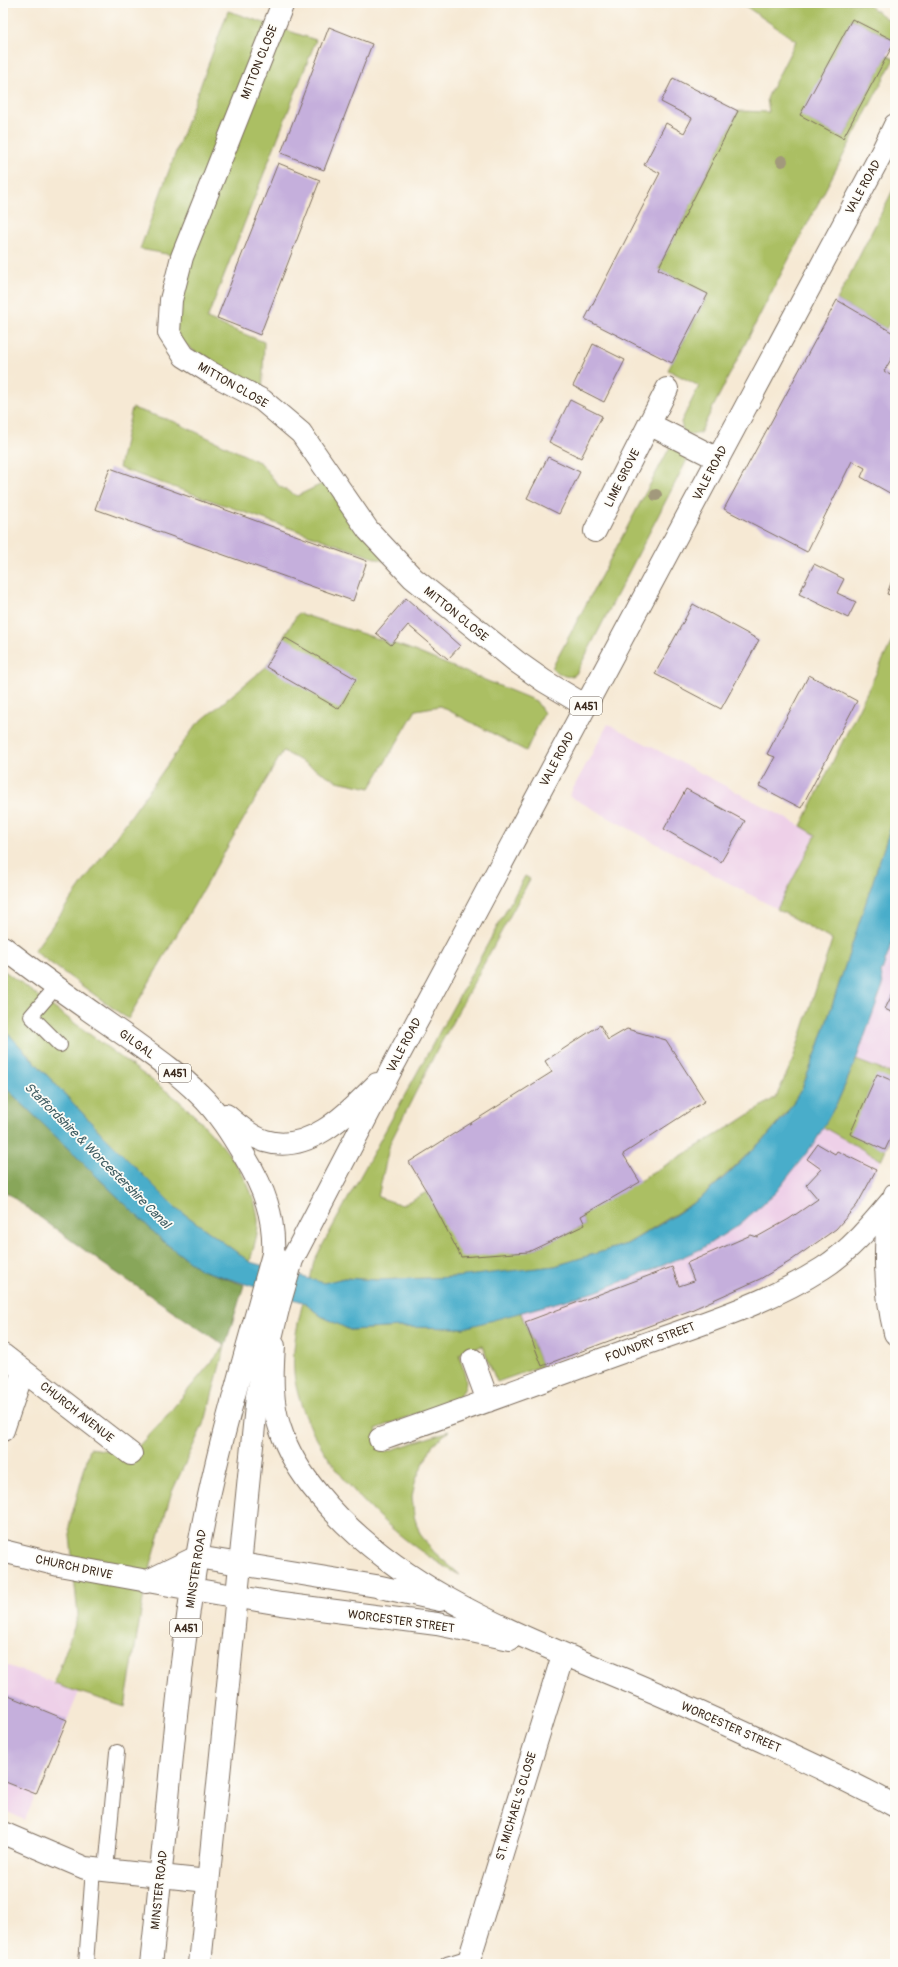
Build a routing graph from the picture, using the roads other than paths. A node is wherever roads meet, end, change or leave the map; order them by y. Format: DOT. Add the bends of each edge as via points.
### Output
graph roads {
  1 [pos="283,3"];
  2 [pos="895,125"];
  3 [pos="888,146"];
  4 [pos="667,388"];
  5 [pos="649,424"];
  6 [pos="718,459"];
  7 [pos="594,531"];
  8 [pos="586,706"];
  9 [pos="3,947"];
  10 [pos="56,987"];
  11 [pos="60,1045"];
  12 [pos="392,1068"];
  13 [pos="199,1094"];
  14 [pos="894,1196"];
  15 [pos="282,1257"];
  16 [pos="272,1306"];
  17 [pos="895,1334"];
  18 [pos="3,1355"];
  19 [pos="473,1360"];
  20 [pos="23,1371"];
  21 [pos="488,1401"];
  22 [pos="3,1430"];
  23 [pos="380,1439"];
  24 [pos="131,1454"];
  25 [pos="3,1551"];
  26 [pos="197,1557"];
  27 [pos="241,1564"];
  28 [pos="146,1582"];
  29 [pos="192,1589"];
  30 [pos="237,1597"];
  31 [pos="454,1603"];
  32 [pos="563,1655"];
  33 [pos="116,1752"];
  34 [pos="895,1806"];
  35 [pos="3,1833"];
  36 [pos="100,1870"];
  37 [pos="160,1876"];
  38 [pos="208,1881"];
  39 [pos="470,1958"];
  40 [pos="86,1964"];
  41 [pos="150,1964"];
  42 [pos="200,1964"];
  43 [pos="447,1964"];
  1 -- 8 [label="main road, MITTON CLOSE" via="182,257 171,300 169,333 184,356 262,400 300,433 368,530 413,578 517,662"];
  2 -- 3 [label="main road, A451"];
  3 -- 6 [label="main road, VALE ROAD / A451"];
  4 -- 5 [label="main road, LIME GROVE"];
  5 -- 6 [label="main road"];
  5 -- 7 [label="main road, LIME GROVE"];
  6 -- 8 [label="main road, VALE ROAD / A451"];
  8 -- 12 [label="main road, VALE ROAD / A451"];
  9 -- 10 [label="main road, GILGAL / A451"];
  10 -- 11 [label="lane" via="31,1016"];
  10 -- 13 [label="main road, GILGAL / A451" via="148,1052"];
  12 -- 13 [label="main road" via="341,1119 311,1137 289,1144 264,1141 248,1132"];
  12 -- 15 [label="main road, VALE ROAD / A451"];
  13 -- 15 [label="main road, GILGAL / A451" via="232,1135 260,1183"];
  14 -- 17 [label="main road" via="886,1263 887,1290"];
  14 -- 21 [label="main road, FOUNDRY STREET" via="871,1225 843,1253 823,1268 782,1289 738,1310"];
  15 -- 16 [label="main road, A451"];
  16 -- 26 [label="main road, MINSTER ROAD / A451" via="222,1442"];
  16 -- 27 [label="main road, A451" via="257,1396"];
  16 -- 31 [label="main road, WORCESTER STREET" via="275,1408 279,1426 293,1459 339,1520 377,1553"];
  18 -- 20 [label="main road, CHURCH AVENUE"];
  19 -- 21 [label="main road"];
  20 -- 22 [label="main road"];
  20 -- 24 [label="main road, CHURCH AVENUE"];
  21 -- 23 [label="main road, FOUNDRY STREET"];
  25 -- 28 [label="main road, CHURCH DRIVE"];
  26 -- 27 [label="main road, WORCESTER STREET"];
  26 -- 28 [label="main road"];
  26 -- 29 [label="main road, MINSTER ROAD / A451"];
  27 -- 30 [label="main road, A451"];
  27 -- 31 [label="main road, WORCESTER STREET" via="376,1586"];
  28 -- 29 [label="main road, CHURCH DRIVE"];
  29 -- 30 [label="main road, WORCESTER STREET"];
  29 -- 37 [label="main road, MINSTER ROAD / A451" via="182,1660"];
  30 -- 32 [label="main road, WORCESTER STREET" via="437,1624 495,1635"];
  30 -- 38 [label="main road, A451"];
  31 -- 32 [label="main road, WORCESTER STREET"];
  32 -- 34 [label="main road, WORCESTER STREET" via="654,1692 827,1770"];
  32 -- 39 [label="main road, ST. MICHAEL'S CLOSE"];
  33 -- 36 [label="lane"];
  35 -- 36 [label="main road" via="85,1868"];
  36 -- 37 [label="main road"];
  36 -- 40 [label="lane"];
  37 -- 38 [label="main road"];
  37 -- 41 [label="main road, MINSTER ROAD / A451"];
  38 -- 42 [label="main road, A451"];
  39 -- 43 [label="lane"];
}
